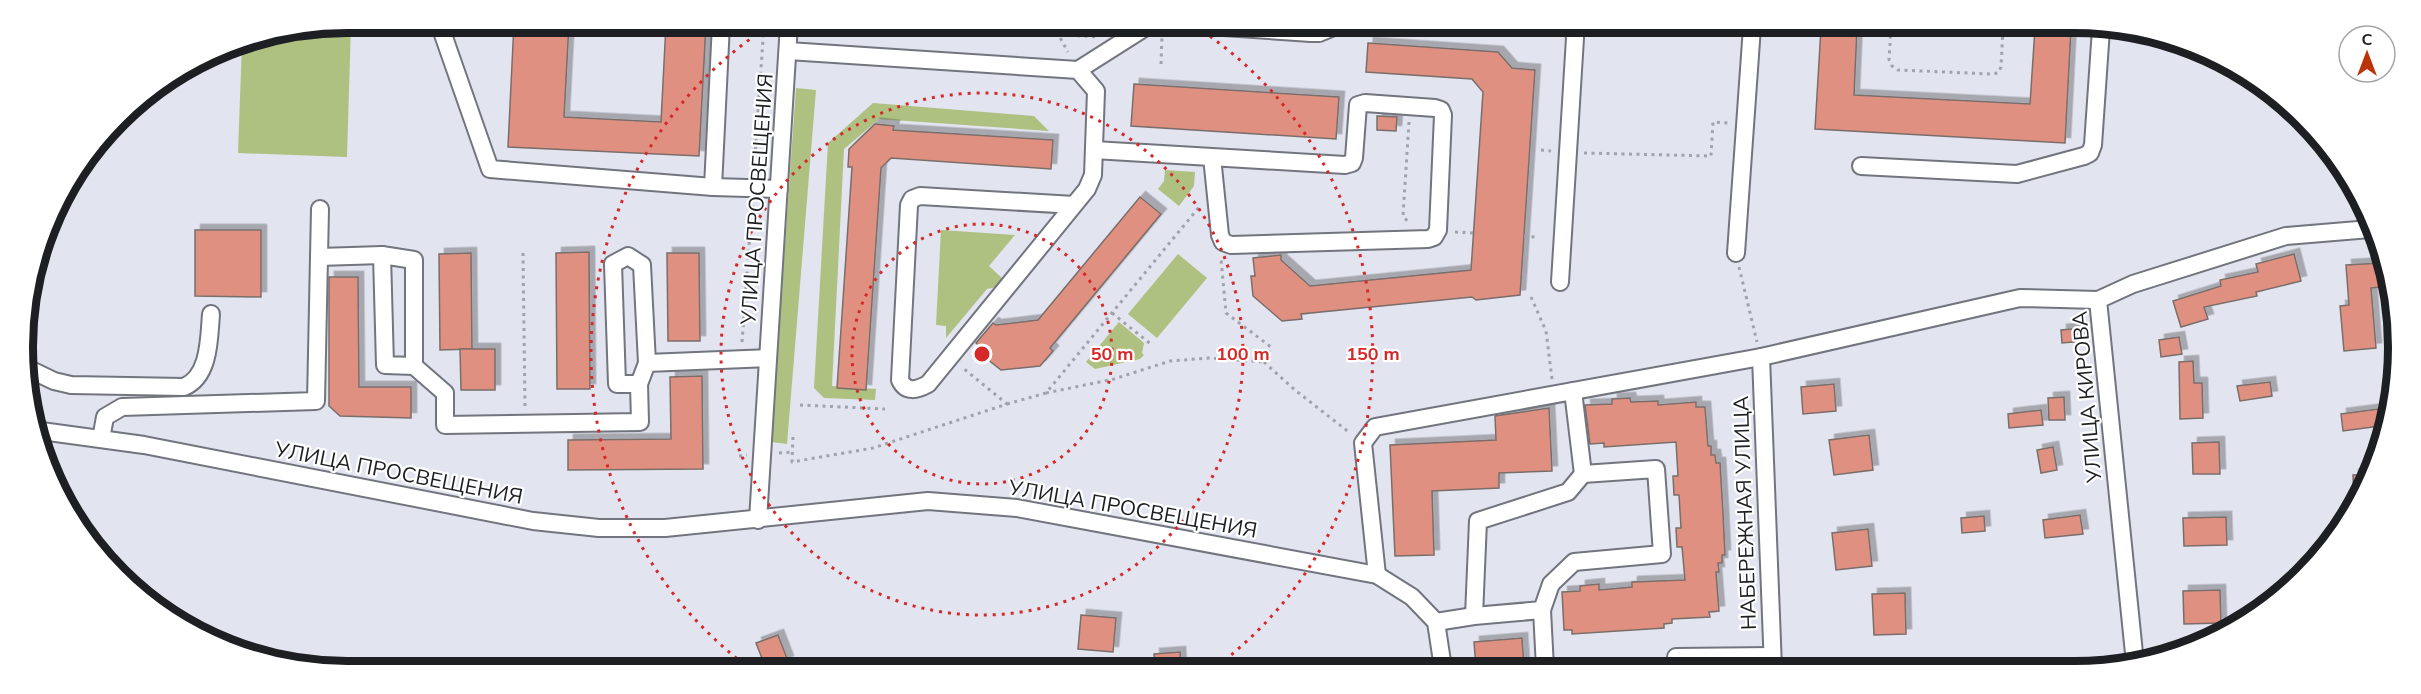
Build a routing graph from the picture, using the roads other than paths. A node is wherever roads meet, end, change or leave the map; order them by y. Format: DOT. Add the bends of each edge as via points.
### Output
graph roads {
  1 [pos="442,33"];
  2 [pos="721,33"];
  3 [pos="789,33"];
  4 [pos="1146,33"];
  5 [pos="1574,33"];
  6 [pos="1752,33"];
  7 [pos="2100,34"];
  8 [pos="788,51"];
  9 [pos="1078,70"];
  10 [pos="1094,150"];
  11 [pos="1212,157"];
  12 [pos="1862,166"];
  13 [pos="713,187"];
  14 [pos="779,189"];
  15 [pos="1074,205"];
  16 [pos="320,209"];
  17 [pos="2365,229"];
  18 [pos="1736,254"];
  19 [pos="382,255"];
  20 [pos="319,257"];
  21 [pos="1560,282"];
  22 [pos="2098,300"];
  23 [pos="211,314"];
  24 [pos="1761,357"];
  25 [pos="768,358"];
  26 [pos="647,363"];
  27 [pos="414,366"];
  28 [pos="34,372"];
  29 [pos="639,384"];
  30 [pos="1573,391"];
  31 [pos="45,432"];
  32 [pos="101,439"];
  33 [pos="1583,474"];
  34 [pos="758,520"];
  35 [pos="1377,575"];
  36 [pos="1542,610"];
  37 [pos="1474,616"];
  38 [pos="1436,622"];
  39 [pos="2134,655"];
  40 [pos="1442,661"];
  41 [pos="1545,661"];
  42 [pos="1676,661"];
  43 [pos="1753,661"];
  44 [pos="1772,661"];
  1 -- 13 [label="street" via="490,169"];
  2 -- 13 [label="street"];
  3 -- 8 [label="street, УЛИЦА ПРОСВЕЩЕНИЯ"];
  4 -- 9 [label="street" via="1126,39"];
  5 -- 21 [label="street"];
  6 -- 18 [label="street"];
  7 -- 12 [label="street" via="2090,153 2017,174"];
  8 -- 9 [label="street"];
  8 -- 14 [label="street, УЛИЦА ПРОСВЕЩЕНИЯ"];
  9 -- 10 [label="street" via="1096,91"];
  10 -- 11 [label="street"];
  10 -- 15 [label="street" via="1090,182"];
  11 -- 11 [label="street" via="1345,165 1354,158 1358,105 1436,108 1443,116 1438,230 1434,237 1424,240 1231,245 1223,242 1220,235"];
  13 -- 14 [label="street"];
  14 -- 25 [label="street, УЛИЦА ПРОСВЕЩЕНИЯ"];
  15 -- 15 [label="street" via="920,196 912,199 900,368 903,386 913,390 928,384"];
  16 -- 20 [label="street"];
  17 -- 22 [label="street, УЛИЦА КИРОВА" via="2286,236 2133,284"];
  19 -- 20 [label="street"];
  19 -- 27 [label="street" via="414,260"];
  19 -- 27 [label="street" via="385,365"];
  20 -- 32 [label="street" via="316,401 122,406 105,417"];
  22 -- 24 [label="street" via="2020,298"];
  22 -- 39 [label="street, УЛИЦА КИРОВА"];
  23 -- 28 [label="street" via="204,364 195,382 184,387 71,385"];
  24 -- 30 [label="street"];
  24 -- 44 [label="street, НАБЕРЕЖНАЯ УЛИЦА"];
  25 -- 26 [label="street"];
  25 -- 34 [label="street, УЛИЦА ПРОСВЕЩЕНИЯ"];
  26 -- 29 [label="street"];
  26 -- 29 [label="street" via="642,265 628,256 613,264 617,384"];
  27 -- 29 [label="street" via="445,393 446,424 640,422"];
  30 -- 33 [label="street"];
  30 -- 35 [label="street" via="1375,427 1363,443"];
  31 -- 32 [label="street, УЛИЦА ПРОСВЕЩЕНИЯ"];
  32 -- 34 [label="street, УЛИЦА ПРОСВЕЩЕНИЯ" via="533,521 599,528 665,528"];
  33 -- 36 [label="street" via="1656,469 1662,554 1574,562 1551,584"];
  33 -- 37 [label="street" via="1568,492 1478,521"];
  34 -- 35 [label="street, УЛИЦА ПРОСВЕЩЕНИЯ" via="928,501 1017,508"];
  35 -- 38 [label="street, УЛИЦА ПРОСВЕЩЕНИЯ" via="1412,597"];
  36 -- 37 [label="street"];
  36 -- 41 [label="street"];
  37 -- 38 [label="street"];
  38 -- 40 [label="street"];
  42 -- 43 [label="street" via="1676,657"];
}
